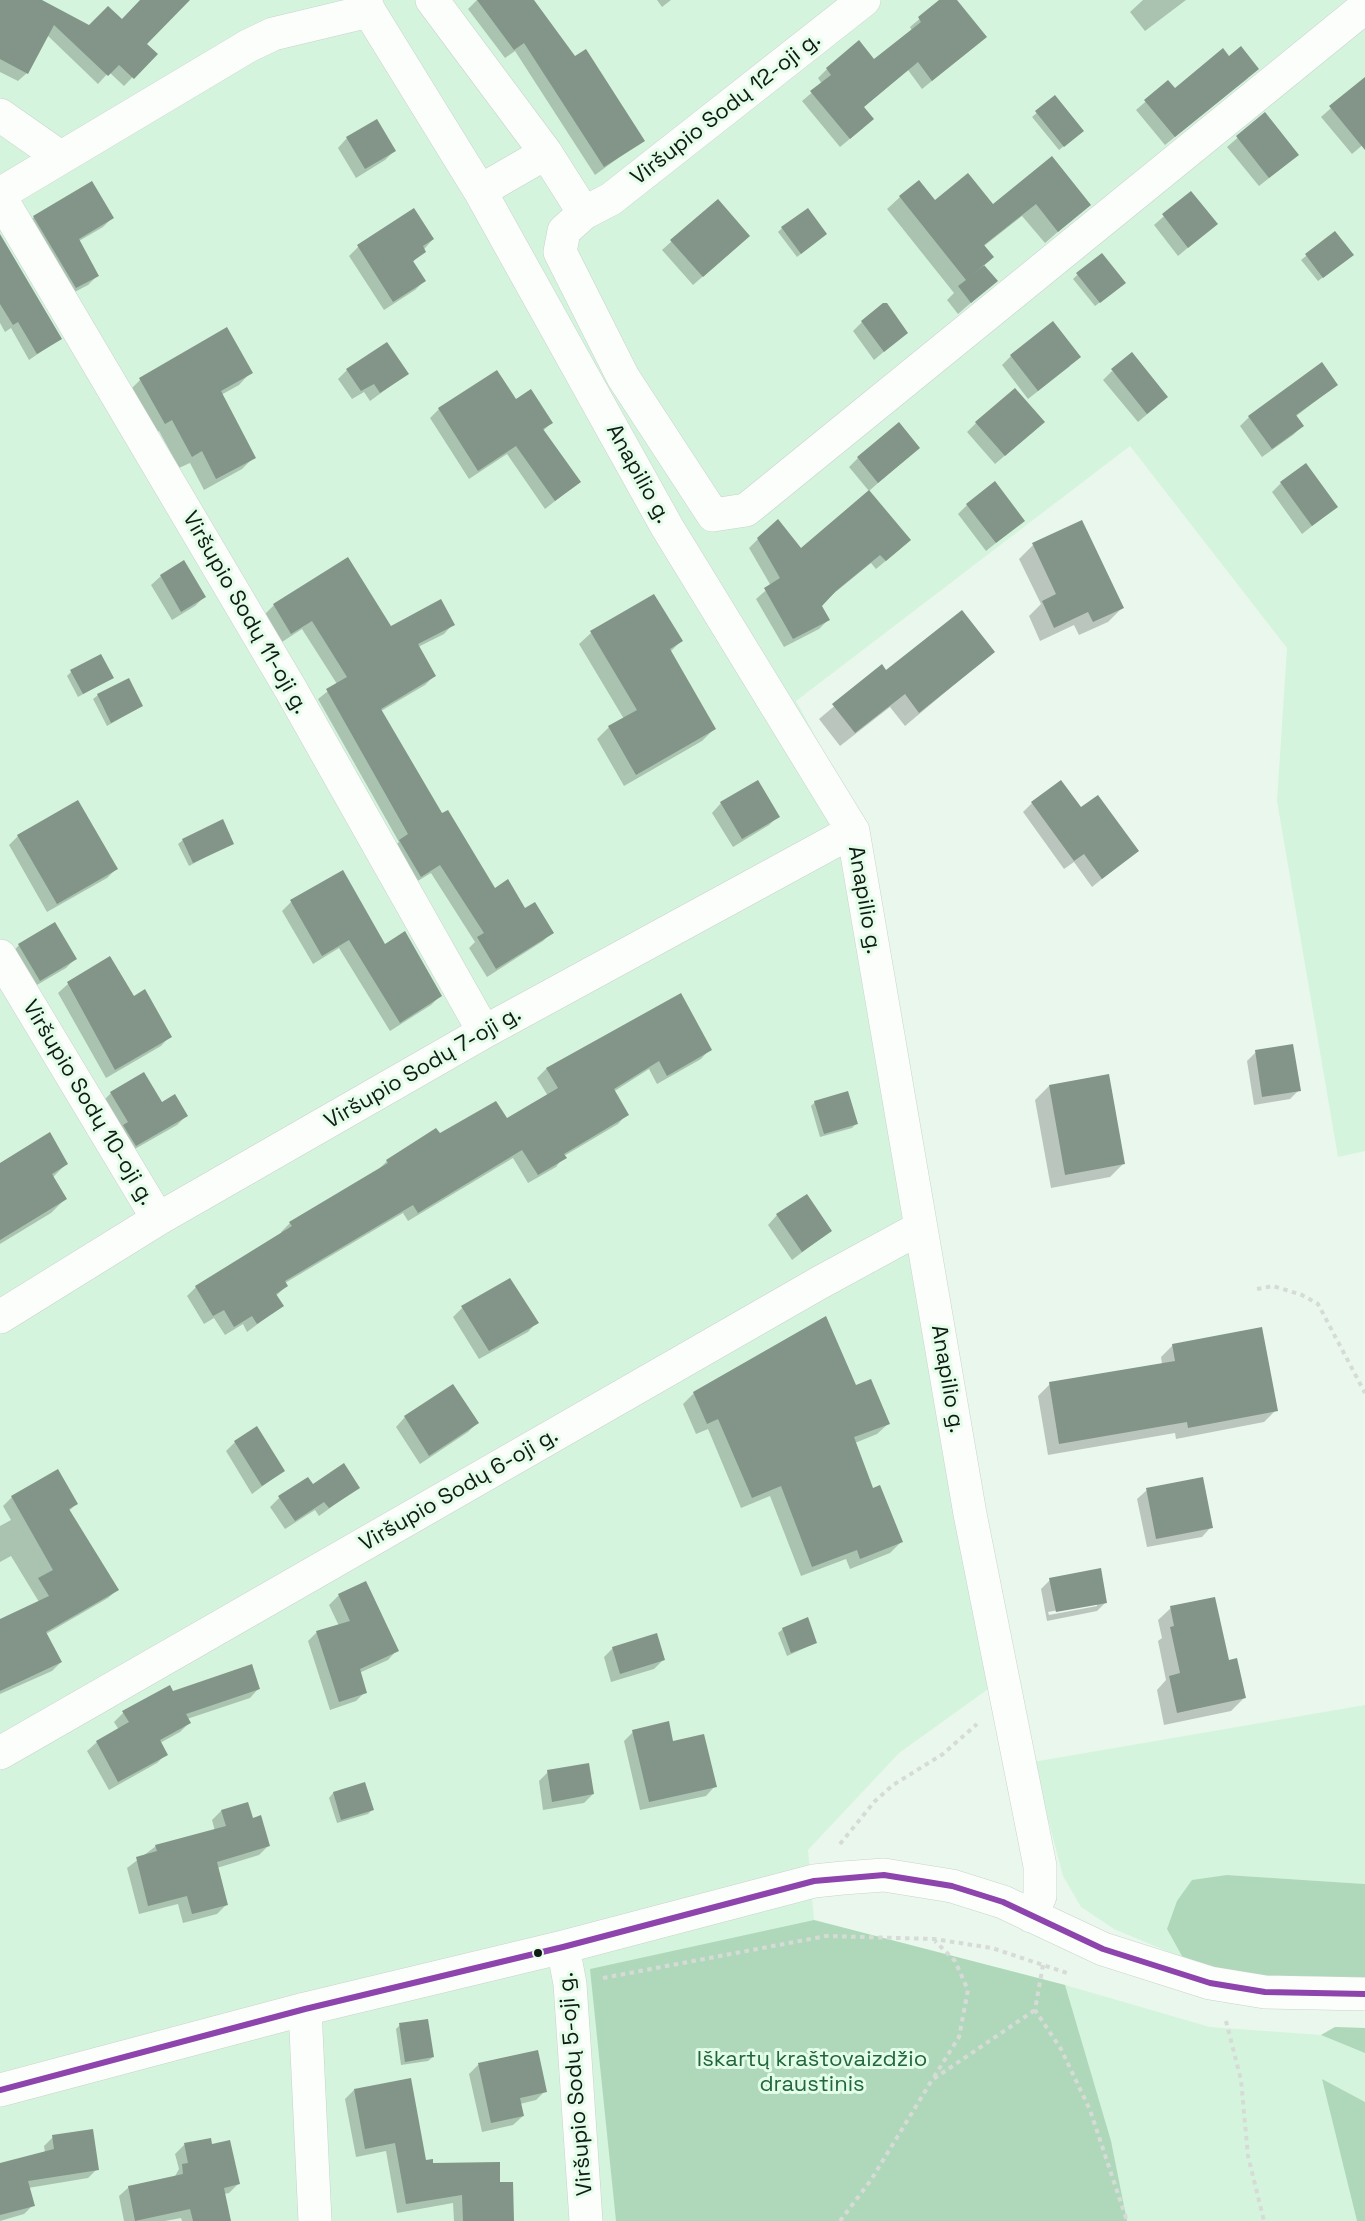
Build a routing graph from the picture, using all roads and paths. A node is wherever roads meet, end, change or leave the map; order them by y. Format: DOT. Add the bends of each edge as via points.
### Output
graph roads {
  1 [pos="432,0"];
  2 [pos="864,0"];
  3 [pos="367,6"];
  4 [pos="1365,6"];
  5 [pos="0,115"];
  6 [pos="546,153"];
  7 [pos="60,157"];
  8 [pos="480,191"];
  9 [pos="0,196"];
  10 [pos="584,213"];
  11 [pos="853,831"];
  12 [pos="0,956"];
  13 [pos="484,1032"];
  14 [pos="158,1219"];
  15 [pos="920,1228"];
  16 [pos="1257,1289"];
  17 [pos="0,1317"];
  18 [pos="1365,1393"];
  19 [pos="1007,1702"];
  20 [pos="0,1753"];
  21 [pos="814,1881"];
  22 [pos="1031,1916"];
  23 [pos="934,1939"];
  24 [pos="563,1947"];
  25 [pos="1043,1965"];
  26 [pos="1076,1976"];
  27 [pos="570,1984"];
  28 [pos="1365,1994"];
  29 [pos="305,2009"];
  30 [pos="1035,2010"];
  31 [pos="1218,2020"];
  32 [pos="1226,2021"];
  33 [pos="1238,2021"];
  34 [pos="932,2080"];
  35 [pos="0,2090"];
  36 [pos="315,2221"];
  37 [pos="586,2221"];
  38 [pos="840,2221"];
  39 [pos="1127,2221"];
  40 [pos="1264,2221"];
  1 -- 6 [label="street"];
  2 -- 10 [label="street, Viršupio Sodų 12-oji g." via="610,199"];
  3 -- 7 [label="street" via="273,34"];
  3 -- 8 [label="street, Anapilio g."];
  4 -- 10 [label="street, Viršupio Sodų 12-oji g." via="746,510 713,515 623,377 560,252 564,231"];
  5 -- 7 [label="street"];
  6 -- 8 [label="street"];
  6 -- 10 [label="street"];
  7 -- 9 [label="street"];
  8 -- 11 [label="street, Anapilio g." via="667,526"];
  9 -- 13 [label="street, Viršupio Sodų 11-oji g." via="290,688"];
  11 -- 13 [label="street, Viršupio Sodų 7-oji g."];
  11 -- 15 [label="street, Anapilio g."];
  12 -- 14 [label="street, Viršupio Sodų 10-oji g."];
  13 -- 14 [label="street, Viršupio Sodų 7-oji g."];
  14 -- 17 [label="street, Viršupio Sodų 7-oji g."];
  15 -- 19 [label="street, Anapilio g."];
  15 -- 20 [label="street, Viršupio Sodų 6-oji g."];
  16 -- 18 [label="path" via="1273,1286 1318,1304"];
  19 -- 21 [label="path" via="943,1754 874,1801"];
  19 -- 22 [label="street, Anapilio g." via="1040,1866 1040,1896"];
  21 -- 22 [label="street" via="884,1875 921,1879 1003,1902"];
  21 -- 24 [label="street"];
  22 -- 28 [label="street" via="1103,1949 1210,1983 1264,1992"];
  23 -- 25 [label="path" via="992,1948"];
  23 -- 27 [label="path" via="826,1936"];
  23 -- 34 [label="path" via="955,1961 968,1990 960,2037"];
  24 -- 27 [label="street, Viršupio Sodų 5-oji g."];
  24 -- 29 [label="street"];
  25 -- 26 [label="path"];
  25 -- 30 [label="path"];
  27 -- 37 [label="street, Viršupio Sodų 5-oji g."];
  29 -- 35 [label="street"];
  29 -- 36 [label="street"];
  30 -- 34 [label="path"];
  30 -- 39 [label="path" via="1061,2049 1090,2110"];
  31 -- 32 [label="path"];
  32 -- 33 [label="path"];
  32 -- 40 [label="path" via="1241,2080 1248,2156"];
  34 -- 38 [label="path" via="871,2180"];
}
